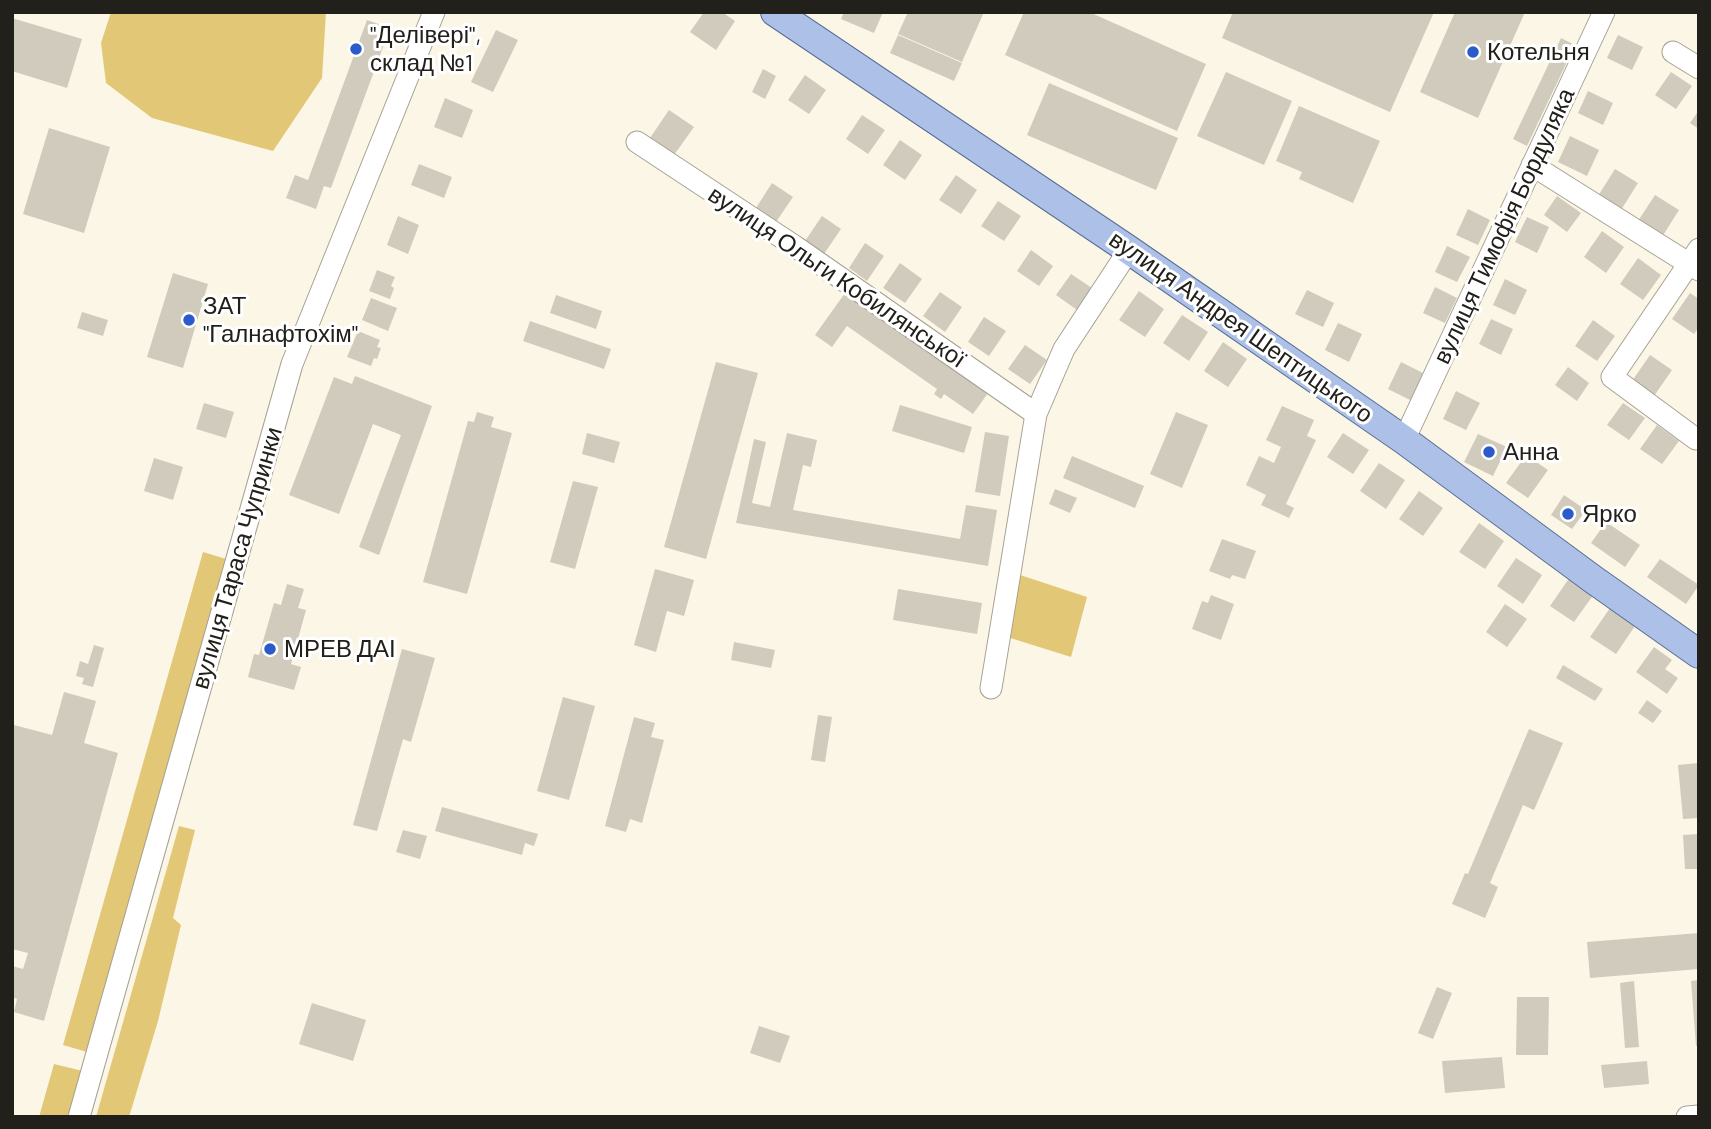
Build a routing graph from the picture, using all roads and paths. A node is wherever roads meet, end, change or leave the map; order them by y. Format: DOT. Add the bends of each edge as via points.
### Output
graph roads {
  1 [pos="434,12"];
  2 [pos="775,12"];
  3 [pos="1604,12"];
  4 [pos="1673,52"];
  5 [pos="1699,68"];
  6 [pos="637,142"];
  7 [pos="1532,165"];
  8 [pos="1129,250"];
  9 [pos="1695,260"];
  10 [pos="1036,414"];
  11 [pos="1696,439"];
  12 [pos="1404,440"];
  13 [pos="1699,654"];
  14 [pos="991,688"];
  15 [pos="1699,1116"];
  16 [pos="79,1117"];
  17 [pos="1686,1117"];
  1 -- 16 [label="street, вулиця Тараса Чупринки" via="292,364"];
  2 -- 8 [label="main road, вулиця Андрея Шептицького"];
  3 -- 7 [label="street, вулиця Тимофія Бордуляка"];
  4 -- 5 [label="street"];
  6 -- 10 [label="street, вулиця Ольги Кобилянської"];
  7 -- 9 [label="street"];
  7 -- 12 [label="street, вулиця Тимофія Бордуляка"];
  8 -- 10 [label="street" via="1064,349"];
  8 -- 12 [label="main road, вулиця Андрея Шептицького"];
  9 -- 11 [label="street" via="1612,377"];
  10 -- 14 [label="street"];
  12 -- 13 [label="main road, вулиця Андрея Шептицького"];
  15 -- 17 [label="street"];
}
